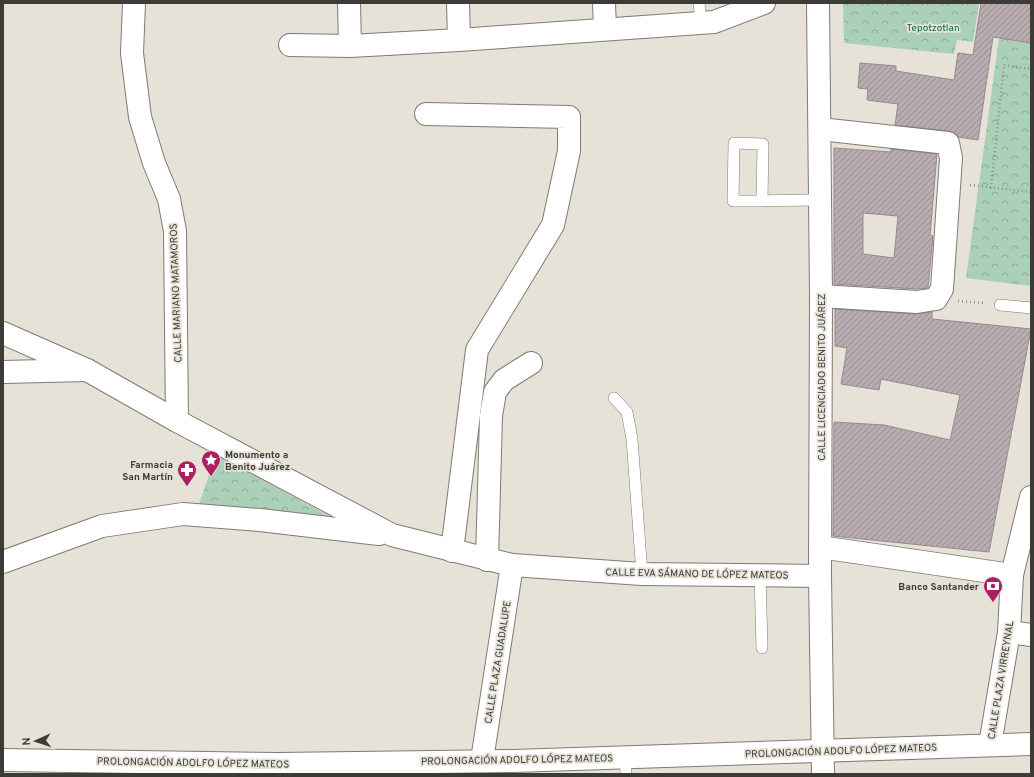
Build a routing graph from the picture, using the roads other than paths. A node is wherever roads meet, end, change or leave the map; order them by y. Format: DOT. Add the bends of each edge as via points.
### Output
graph roads {
  1 [pos="134,3"];
  2 [pos="349,3"];
  3 [pos="458,3"];
  4 [pos="604,3"];
  5 [pos="764,3"];
  6 [pos="818,3"];
  7 [pos="700,13"];
  8 [pos="605,29"];
  9 [pos="459,40"];
  10 [pos="290,45"];
  11 [pos="350,46"];
  12 [pos="426,114"];
  13 [pos="820,129"];
  14 [pos="820,200"];
  15 [pos="762,201"];
  16 [pos="821,296"];
  17 [pos="1000,305"];
  18 [pos="1031,308"];
  19 [pos="3,333"];
  20 [pos="531,363"];
  21 [pos="87,370"];
  22 [pos="3,372"];
  23 [pos="614,398"];
  24 [pos="177,421"];
  25 [pos="1031,497"];
  26 [pos="392,535"];
  27 [pos="820,547"];
  28 [pos="452,551"];
  29 [pos="487,560"];
  30 [pos="3,562"];
  31 [pos="512,564"];
  32 [pos="642,574"];
  33 [pos="760,574"];
  34 [pos="1012,575"];
  35 [pos="820,576"];
  36 [pos="1009,632"];
  37 [pos="1031,635"];
  38 [pos="762,648"];
  39 [pos="1031,744"];
  40 [pos="990,745"];
  41 [pos="823,750"];
  42 [pos="3,760"];
  43 [pos="482,760"];
  44 [pos="626,765"];
  45 [pos="513,767"];
  46 [pos="278,769"];
  47 [pos="823,774"];
  1 -- 24 [label="street, CALLE MARIANO MATAMOROS" via="132,53 140,117 154,163 169,199 175,231"];
  2 -- 11 [label="street"];
  3 -- 9 [label="street"];
  4 -- 8 [label="street"];
  5 -- 7 [label="street" via="714,22"];
  6 -- 13 [label="street, CALLE LICENCIADO BENITO JUÁREZ"];
  7 -- 8 [label="street"];
  8 -- 9 [label="street"];
  9 -- 11 [label="street"];
  10 -- 11 [label="street"];
  12 -- 28 [label="street" via="569,117 569,151 553,225 477,350"];
  13 -- 14 [label="street, CALLE LICENCIADO BENITO JUÁREZ"];
  13 -- 16 [label="street" via="948,143 951,158 942,289 936,299 917,302"];
  14 -- 15 [label="lane"];
  14 -- 16 [label="street, CALLE LICENCIADO BENITO JUÁREZ"];
  15 -- 15 [label="lane" via="733,201 734,143 763,144"];
  16 -- 27 [label="street, CALLE LICENCIADO BENITO JUÁREZ"];
  17 -- 18 [label="lane"];
  19 -- 21 [label="street, CALLE EVA SÁMANO DE LÓPEZ MATEOS"];
  20 -- 29 [label="street" via="504,380 495,392 491,416"];
  21 -- 22 [label="street"];
  21 -- 24 [label="street, CALLE EVA SÁMANO DE LÓPEZ MATEOS"];
  23 -- 32 [label="lane" via="627,412 632,438"];
  24 -- 26 [label="street, CALLE EVA SÁMANO DE LÓPEZ MATEOS"];
  25 -- 34 [label="street, CALLE PLAZA VIRREYNAL"];
  26 -- 28 [label="street, CALLE EVA SÁMANO DE LÓPEZ MATEOS"];
  26 -- 30 [label="street" via="182,514 102,526"];
  27 -- 34 [label="street"];
  27 -- 35 [label="street, CALLE LICENCIADO BENITO JUÁREZ"];
  28 -- 29 [label="street, CALLE EVA SÁMANO DE LÓPEZ MATEOS"];
  29 -- 31 [label="street, CALLE EVA SÁMANO DE LÓPEZ MATEOS"];
  31 -- 32 [label="street, CALLE EVA SÁMANO DE LÓPEZ MATEOS"];
  31 -- 43 [label="street, CALLE PLAZA GUADALUPE"];
  32 -- 33 [label="street, CALLE EVA SÁMANO DE LÓPEZ MATEOS"];
  33 -- 35 [label="street, CALLE EVA SÁMANO DE LÓPEZ MATEOS"];
  33 -- 38 [label="lane"];
  34 -- 36 [label="street, CALLE PLAZA VIRREYNAL"];
  35 -- 41 [label="street, CALLE LICENCIADO BENITO JUÁREZ"];
  36 -- 37 [label="street"];
  36 -- 40 [label="street, CALLE PLAZA VIRREYNAL"];
  39 -- 40 [label="street, PROLONGACIÓN ADOLFO LÓPEZ MATEOS"];
  40 -- 41 [label="street, PROLONGACIÓN ADOLFO LÓPEZ MATEOS"];
  41 -- 44 [label="street, PROLONGACIÓN ADOLFO LÓPEZ MATEOS"];
  41 -- 47 [label="street, CALLE LICENCIADO BENITO JUÁREZ"];
  42 -- 46 [label="street, PROLONGACIÓN ADOLFO LÓPEZ MATEOS"];
  43 -- 45 [label="street, PROLONGACIÓN ADOLFO LÓPEZ MATEOS"];
  43 -- 46 [label="street, PROLONGACIÓN ADOLFO LÓPEZ MATEOS"];
  44 -- 45 [label="street, PROLONGACIÓN ADOLFO LÓPEZ MATEOS"];
}
